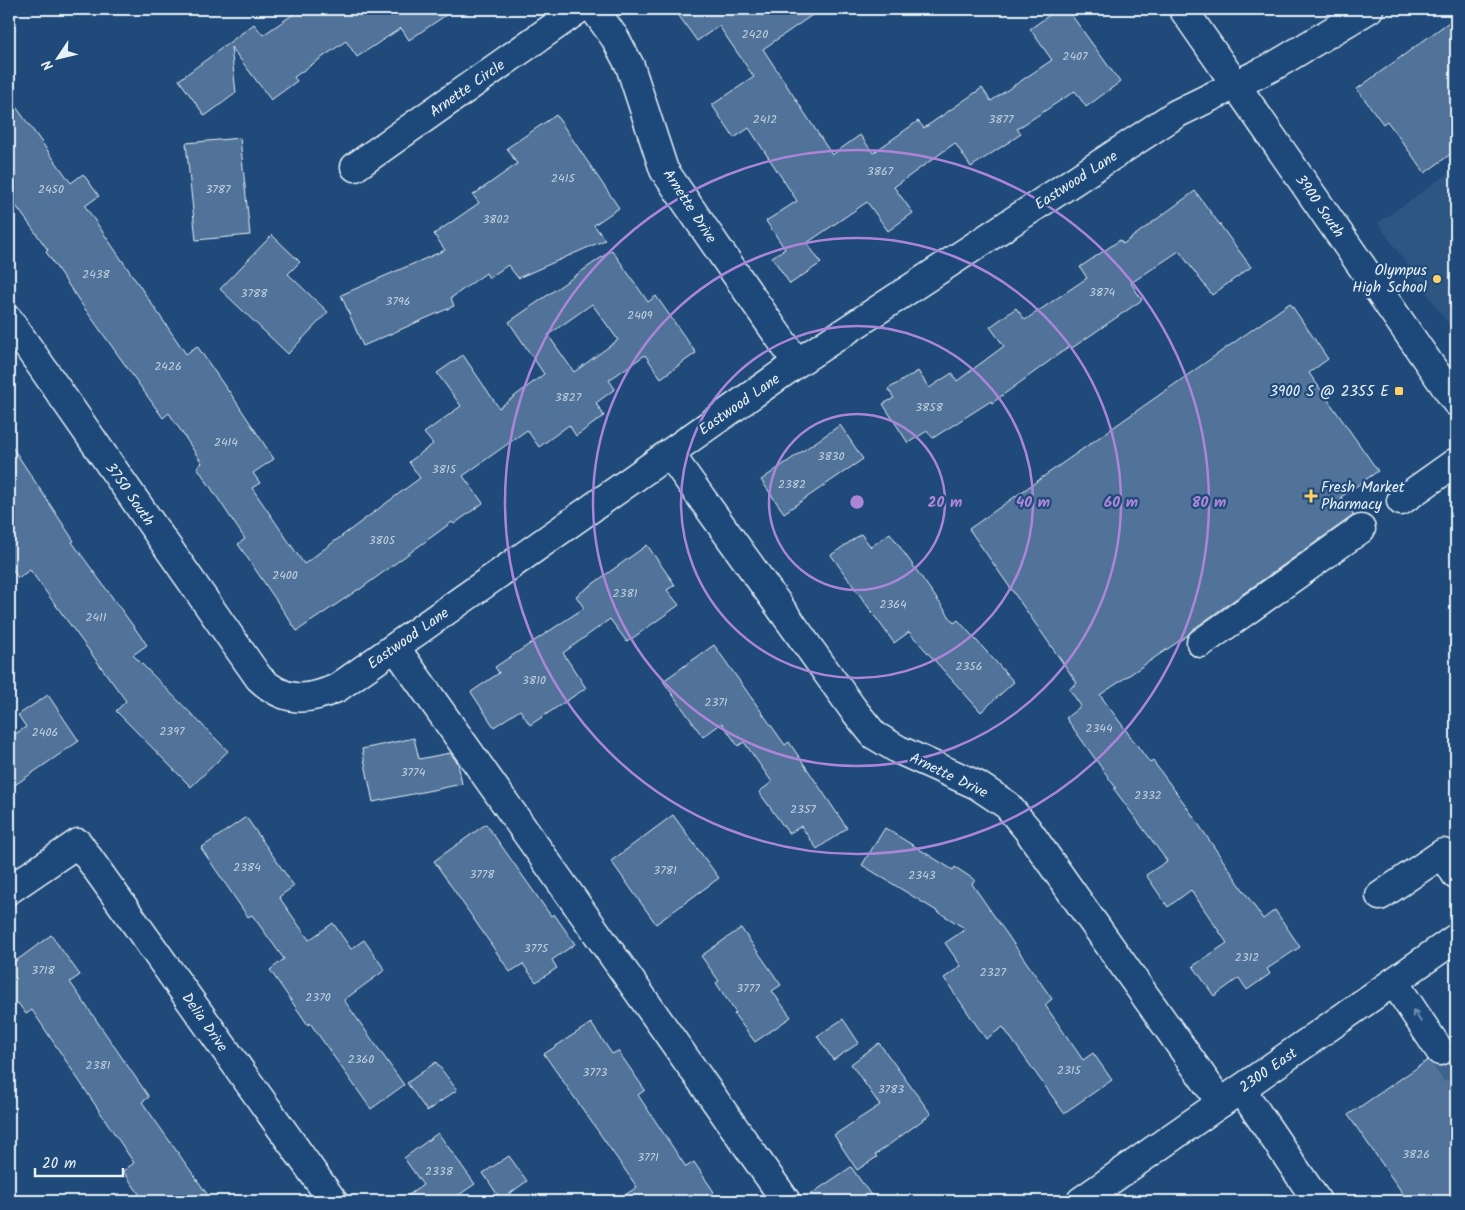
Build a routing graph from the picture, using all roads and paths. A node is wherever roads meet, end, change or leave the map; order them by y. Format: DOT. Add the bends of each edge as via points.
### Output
graph roads {
  1 [pos="579,9"];
  2 [pos="594,9"];
  3 [pos="1184,9"];
  4 [pos="1369,9"];
  5 [pos="1235,84"];
  6 [pos="355,167"];
  7 [pos="9,320"];
  8 [pos="797,363"];
  9 [pos="1456,402"];
  10 [pos="670,454"];
  11 [pos="1456,462"];
  12 [pos="1401,501"];
  13 [pos="1361,529"];
  14 [pos="1202,643"];
  15 [pos="395,647"];
  16 [pos="252,669"];
  17 [pos="1452,858"];
  18 [pos="9,890"];
  19 [pos="1380,896"];
  20 [pos="1456,938"];
  21 [pos="1394,982"];
  22 [pos="1440,1051"];
  23 [pos="1231,1096"];
  24 [pos="333,1201"];
  25 [pos="786,1201"];
  26 [pos="1080,1201"];
  27 [pos="1317,1201"];
  1 -- 6 [label="street, Arnette Circle"];
  2 -- 8 [label="street, Arnette Drive" via="630,66 664,170"];
  3 -- 5 [label="street, 3900 South"];
  4 -- 5 [label="street, Eastwood Lane" via="1274,66"];
  5 -- 8 [label="street, Eastwood Lane" via="1176,114"];
  5 -- 9 [label="street, 3900 South"];
  7 -- 16 [label="street, 3750 South"];
  8 -- 10 [label="street, Eastwood Lane"];
  10 -- 15 [label="street, Eastwood Lane"];
  10 -- 23 [label="street, Arnette Drive" via="874,735 899,750 977,785 1007,805"];
  11 -- 12 [label="street"];
  13 -- 14 [label="street"];
  15 -- 16 [label="street, Eastwood Lane" via="337,688 311,697 280,694"];
  15 -- 25 [label="street"];
  17 -- 19 [label="street"];
  18 -- 24 [label="street, Delia Drive" via="78,843"];
  20 -- 21 [label="street, 2300 East"];
  22 -- 21 [label="street, one-way"];
  21 -- 23 [label="street, 2300 East"];
  23 -- 26 [label="street, 2300 East"];
  23 -- 27 [label="street, Arnette Drive"];
}
